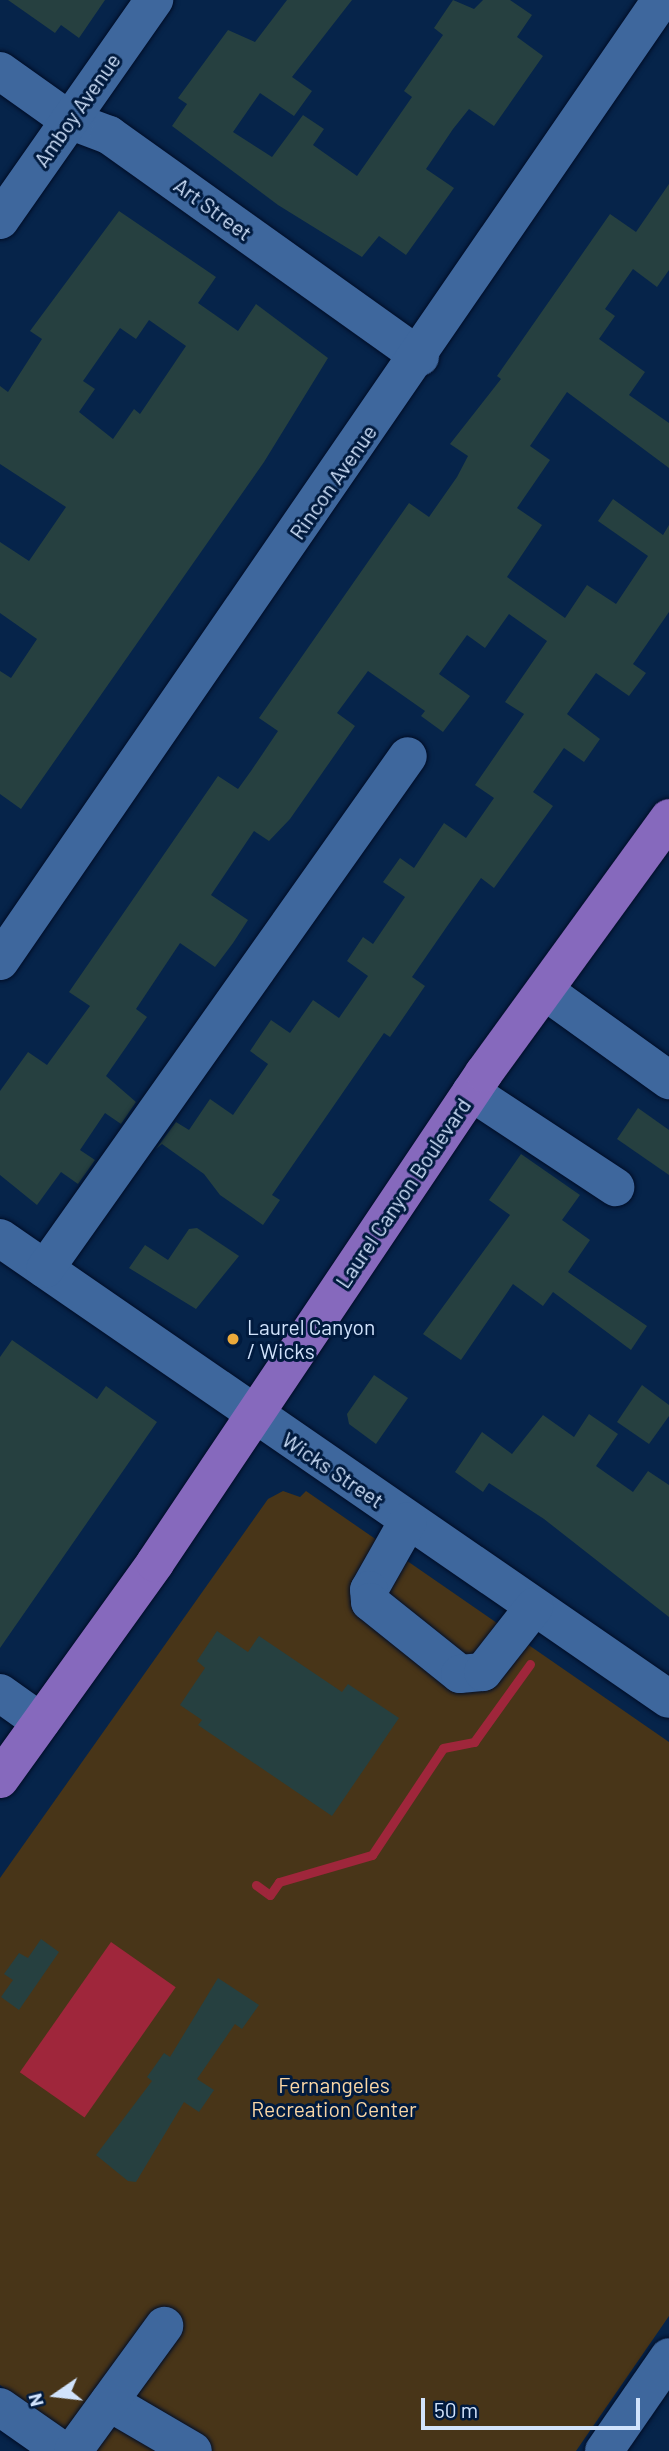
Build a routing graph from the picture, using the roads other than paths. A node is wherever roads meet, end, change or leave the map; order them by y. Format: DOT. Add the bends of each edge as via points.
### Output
graph roads {
  1 [pos="153,0"];
  2 [pos="661,0"];
  3 [pos="0,71"];
  4 [pos="69,120"];
  5 [pos="0,220"];
  6 [pos="420,357"];
  7 [pos="408,756"];
  8 [pos="669,818"];
  9 [pos="0,961"];
  10 [pos="545,991"];
  11 [pos="669,1080"];
  12 [pos="471,1092"];
  13 [pos="615,1187"];
  14 [pos="0,1238"];
  15 [pos="45,1269"];
  16 [pos="251,1414"];
  17 [pos="408,1521"];
  18 [pos="534,1607"];
  19 [pos="0,1693"];
  20 [pos="669,1699"];
  21 [pos="41,1722"];
  22 [pos="0,1779"];
  23 [pos="164,2326"];
  24 [pos="669,2357"];
  25 [pos="109,2402"];
  26 [pos="0,2407"];
  27 [pos="63,2451"];
  28 [pos="73,2451"];
  29 [pos="193,2451"];
  30 [pos="604,2451"];
  1 -- 4 [label="street, Amboy Avenue"];
  2 -- 6 [label="street, Rincon Avenue"];
  3 -- 4 [label="street, Art Street"];
  4 -- 5 [label="street, Amboy Avenue"];
  4 -- 6 [label="street, Art Street" via="109,135"];
  6 -- 9 [label="street, Rincon Avenue"];
  7 -- 15 [label="street"];
  8 -- 10 [label="main road, Laurel Canyon Boulevard"];
  10 -- 11 [label="street"];
  10 -- 12 [label="main road, Laurel Canyon Boulevard"];
  12 -- 13 [label="street"];
  12 -- 16 [label="main road, Laurel Canyon Boulevard"];
  14 -- 15 [label="street, Wicks Street"];
  15 -- 16 [label="street, Wicks Street"];
  16 -- 17 [label="street, Wicks Street"];
  16 -- 21 [label="main road, Laurel Canyon Boulevard"];
  17 -- 18 [label="street, Wicks Street"];
  17 -- 18 [label="street" via="369,1590 370,1602 460,1674 483,1672"];
  18 -- 20 [label="street, Wicks Street"];
  19 -- 21 [label="street"];
  21 -- 22 [label="main road, Laurel Canyon Boulevard"];
  23 -- 25 [label="street"];
  24 -- 30 [label="street"];
  25 -- 28 [label="street"];
  25 -- 29 [label="street"];
  26 -- 27 [label="street"];
}
